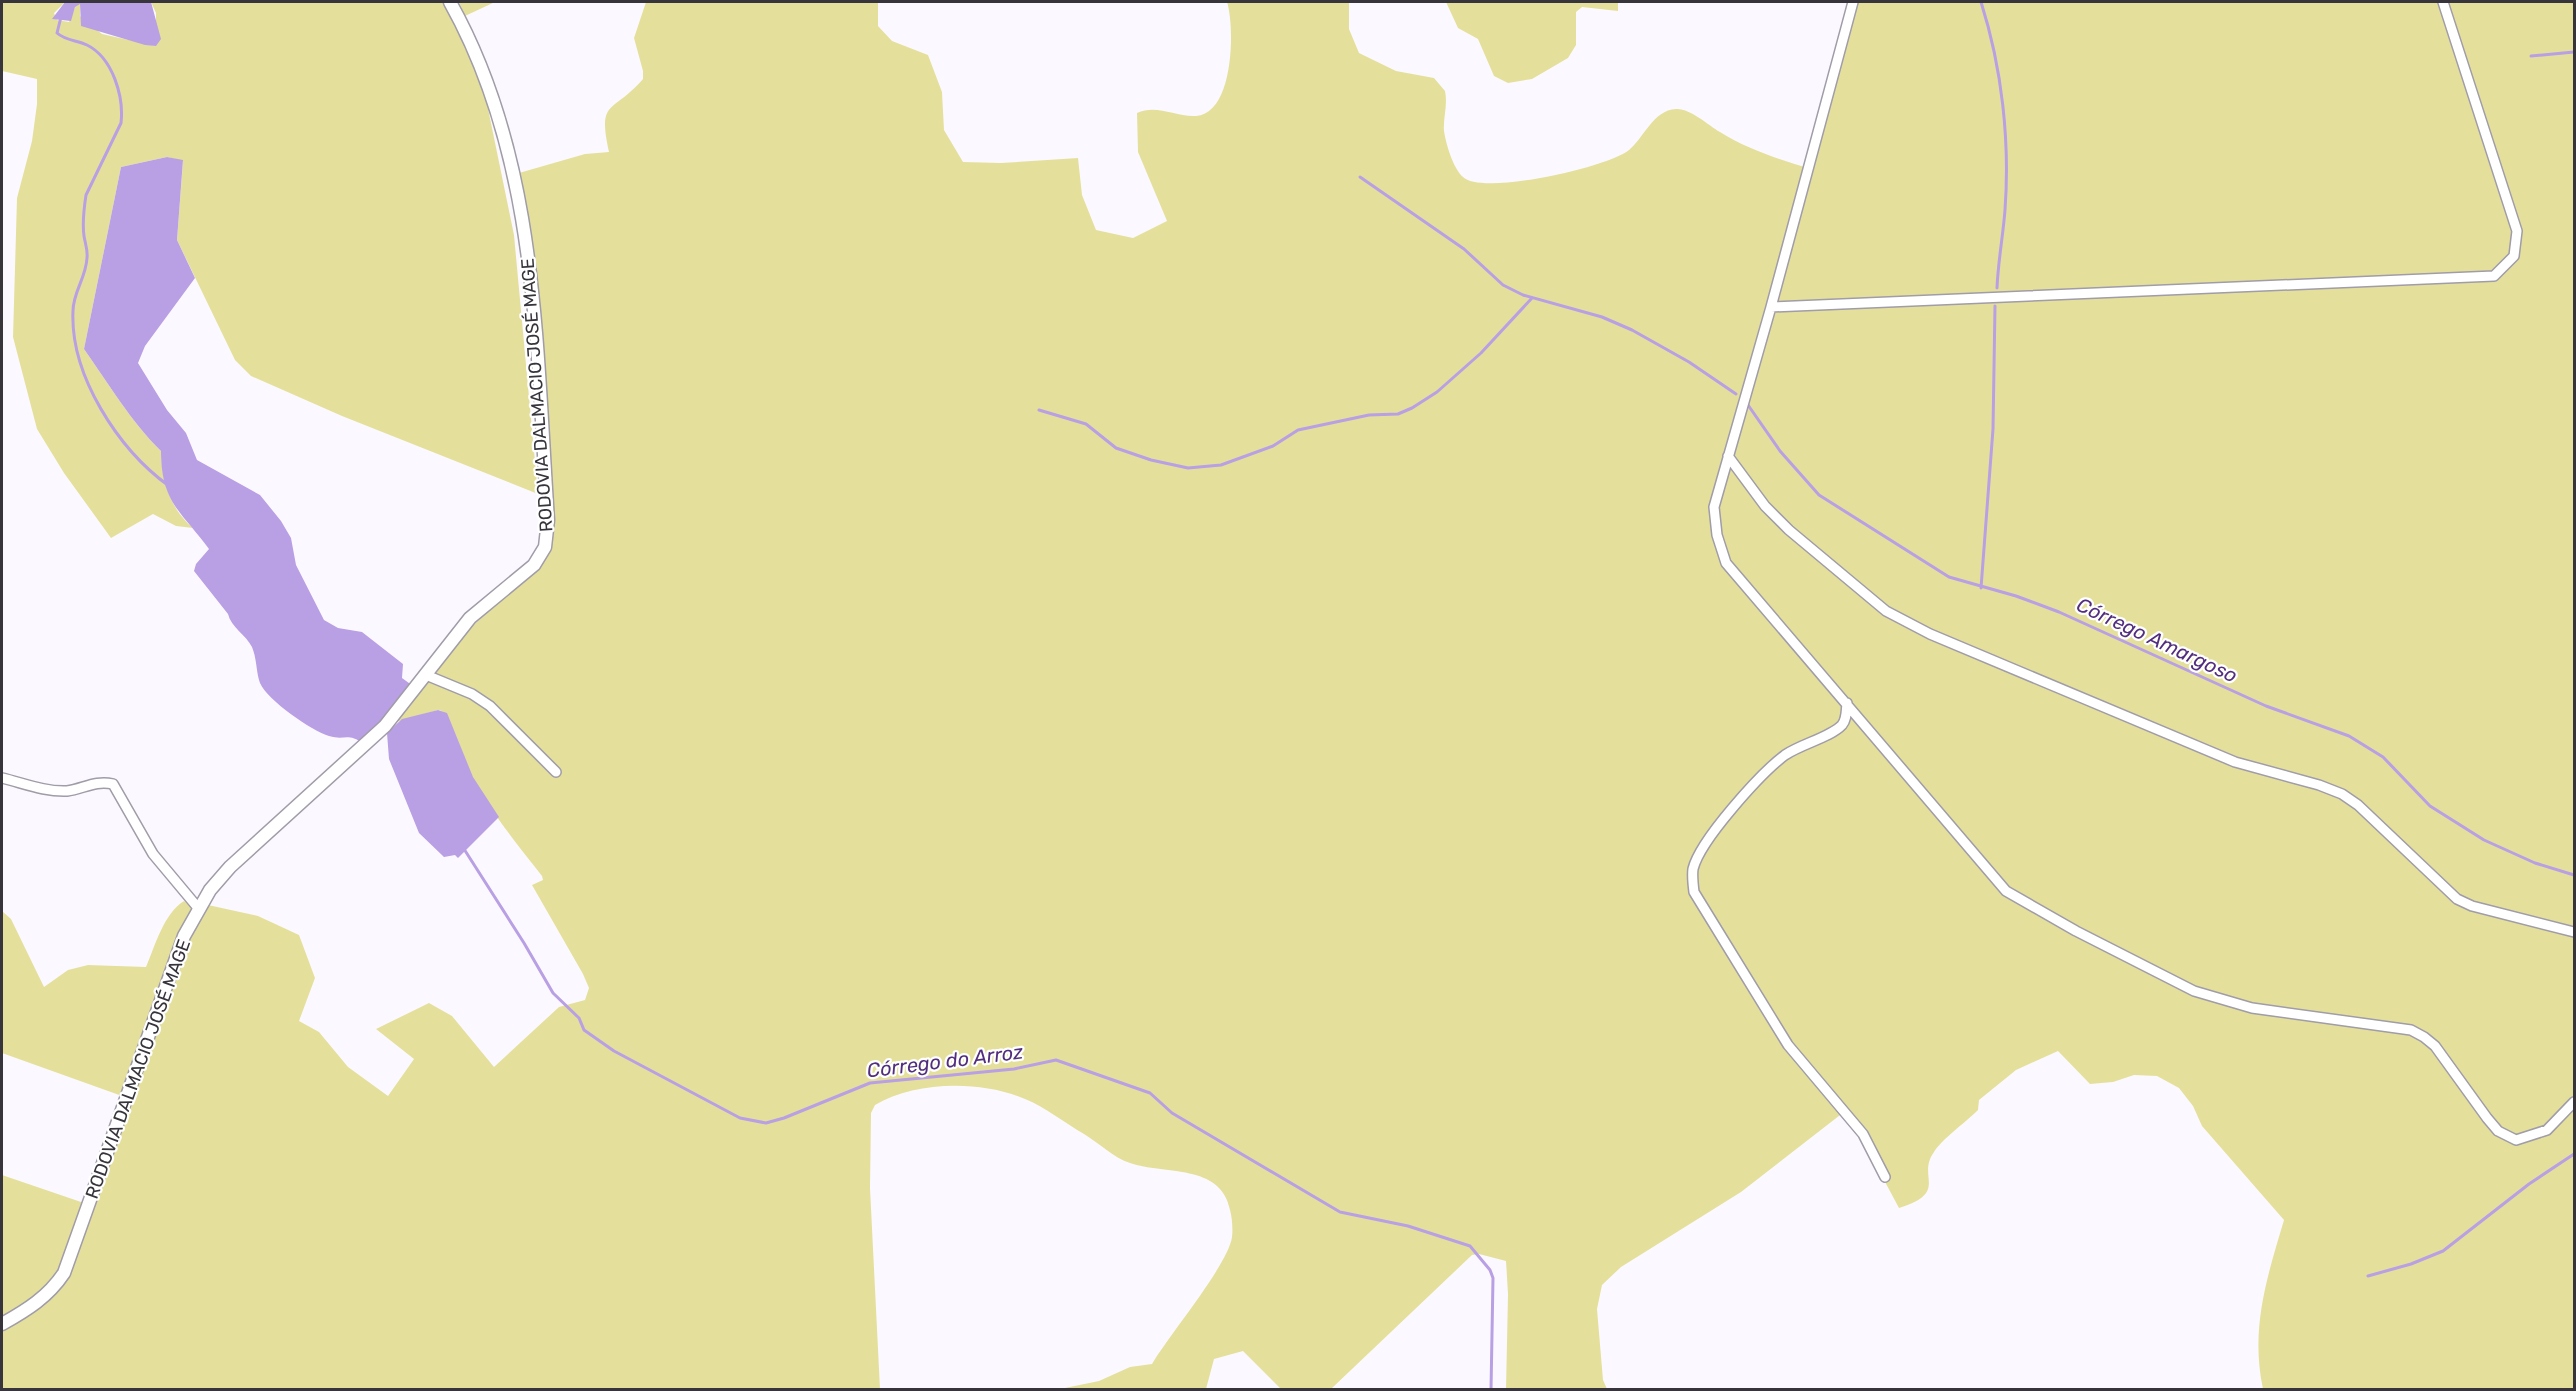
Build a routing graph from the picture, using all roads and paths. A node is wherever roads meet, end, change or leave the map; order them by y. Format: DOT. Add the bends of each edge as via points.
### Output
graph roads {
  1 [pos="450,2"];
  2 [pos="1853,2"];
  3 [pos="2444,2"];
  4 [pos="1771,308"];
  5 [pos="1728,456"];
  6 [pos="426,675"];
  7 [pos="1847,703"];
  8 [pos="556,772"];
  9 [pos="2,778"];
  10 [pos="199,909"];
  11 [pos="2574,932"];
  12 [pos="2574,1102"];
  13 [pos="1885,1177"];
  14 [pos="2,1324"];
  1 -- 6 [label="street, RODOVIA DALMACIO JOSÉ MAGE" via="487,76 523,217 536,339 548,534 534,565 470,618"];
  2 -- 4 [label="street"];
  3 -- 4 [label="street" via="2517,231 2514,256 2494,276"];
  4 -- 5 [label="street"];
  5 -- 7 [label="street" via="1714,507 1726,563"];
  5 -- 11 [label="street" via="1765,506 1789,530 1886,611 1930,634 2235,762 2342,794 2457,899"];
  6 -- 8 [label="street" via="490,706"];
  6 -- 10 [label="street, RODOVIA DALMACIO JOSÉ MAGE" via="353,758 230,867"];
  7 -- 12 [label="street" via="2006,891 2076,931 2168,979 2223,1001 2365,1022 2417,1034 2434,1046 2498,1131 2516,1140 2547,1130"];
  7 -- 13 [label="street" via="1845,722 1840,727 1809,741 1766,771 1707,841 1694,869 1694,892 1788,1045 1863,1134"];
  9 -- 10 [label="street" via="68,791 95,782 113,784 153,854"];
  10 -- 14 [label="street, RODOVIA DALMACIO JOSÉ MAGE" via="165,987 64,1273 35,1304"];
}
